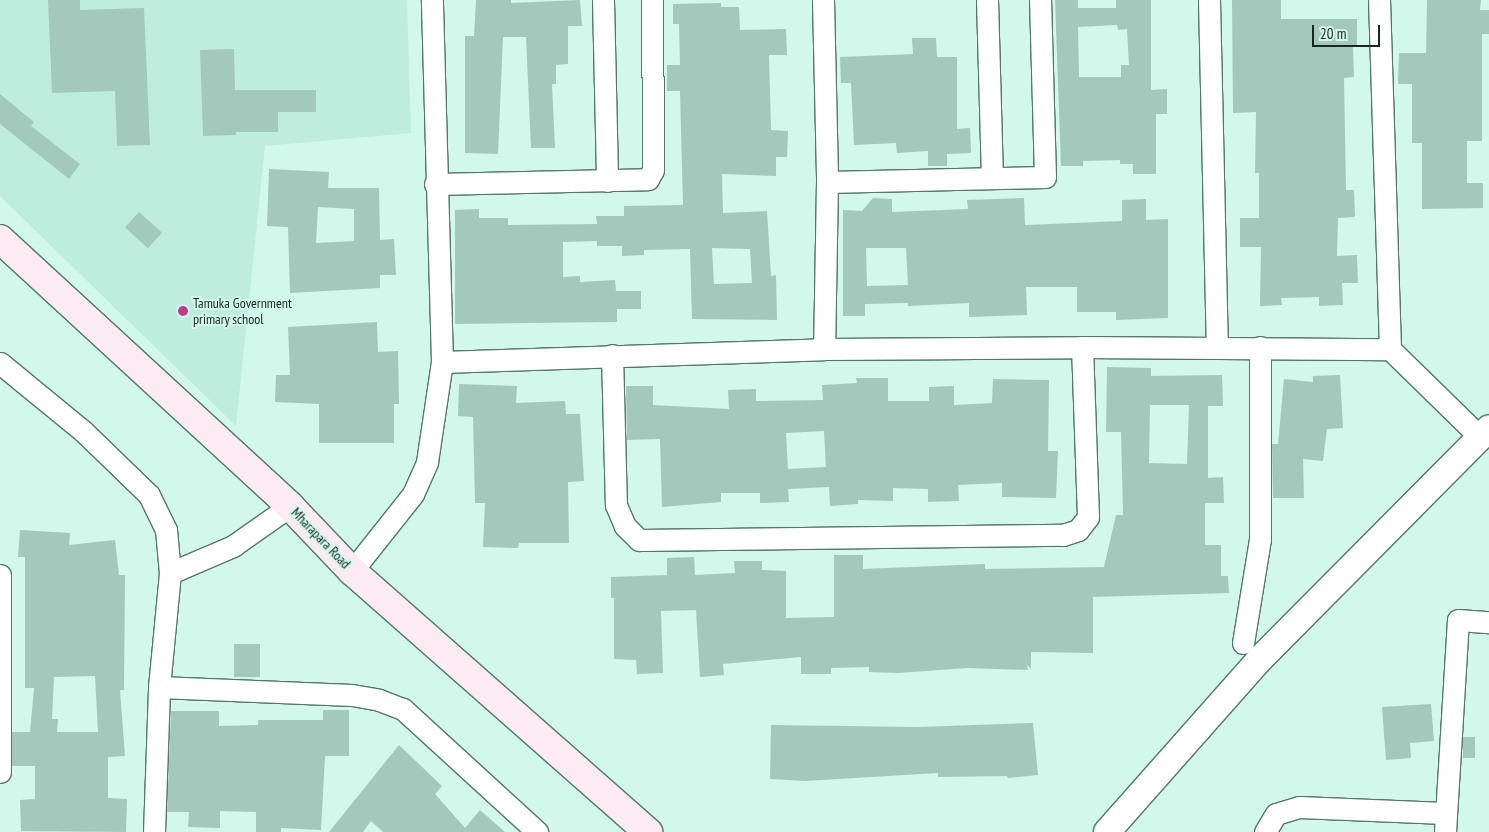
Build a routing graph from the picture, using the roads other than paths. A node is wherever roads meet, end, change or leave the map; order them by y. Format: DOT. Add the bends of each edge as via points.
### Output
graph roads {
  1 [pos="432,0"];
  2 [pos="603,0"];
  3 [pos="652,0"];
  4 [pos="823,0"];
  5 [pos="987,0"];
  6 [pos="1040,0"];
  7 [pos="1209,0"];
  8 [pos="1378,0"];
  9 [pos="992,178"];
  10 [pos="607,181"];
  11 [pos="827,182"];
  12 [pos="435,184"];
  13 [pos="0,238"];
  14 [pos="1082,347"];
  15 [pos="1217,347"];
  16 [pos="1260,347"];
  17 [pos="1390,349"];
  18 [pos="824,350"];
  19 [pos="612,355"];
  20 [pos="442,362"];
  21 [pos="0,363"];
  22 [pos="1485,432"];
  23 [pos="290,506"];
  24 [pos="352,571"];
  25 [pos="170,573"];
  26 [pos="0,575"];
  27 [pos="1489,622"];
  28 [pos="1244,644"];
  29 [pos="159,687"];
  30 [pos="0,772"];
  31 [pos="1445,823"];
  32 [pos="154,832"];
  33 [pos="537,832"];
  34 [pos="648,832"];
  35 [pos="1107,832"];
  36 [pos="1265,832"];
  1 -- 12 [label="street"];
  2 -- 10 [label="street"];
  3 -- 10 [label="street" via="653,170 648,178"];
  4 -- 11 [label="street"];
  5 -- 9 [label="street"];
  6 -- 9 [label="street" via="1045,177"];
  7 -- 15 [label="street"];
  8 -- 17 [label="street"];
  9 -- 11 [label="street"];
  10 -- 12 [label="street"];
  11 -- 18 [label="street"];
  12 -- 20 [label="street"];
  13 -- 23 [label="main road, Mharapara Road"];
  14 -- 15 [label="street"];
  14 -- 18 [label="street"];
  14 -- 19 [label="street" via="1088,518 1078,530 1063,535 639,540 625,526 616,505"];
  15 -- 16 [label="street"];
  16 -- 17 [label="street"];
  16 -- 28 [label="street" via="1260,539"];
  17 -- 22 [label="street"];
  18 -- 19 [label="street"];
  19 -- 20 [label="street"];
  20 -- 24 [label="street" via="427,462 413,494"];
  21 -- 25 [label="street" via="83,430 148,495 166,530"];
  22 -- 35 [label="street" via="1260,659"];
  23 -- 24 [label="main road, Mharapara Road"];
  23 -- 25 [label="street" via="232,546"];
  24 -- 34 [label="main road, Mharapara Road"];
  25 -- 29 [label="street"];
  26 -- 30 [label="street"];
  27 -- 31 [label="street" via="1458,620"];
  29 -- 32 [label="street"];
  29 -- 33 [label="street" via="352,695 395,706 404,710"];
  31 -- 36 [label="street" via="1299,807 1276,814"];
}
